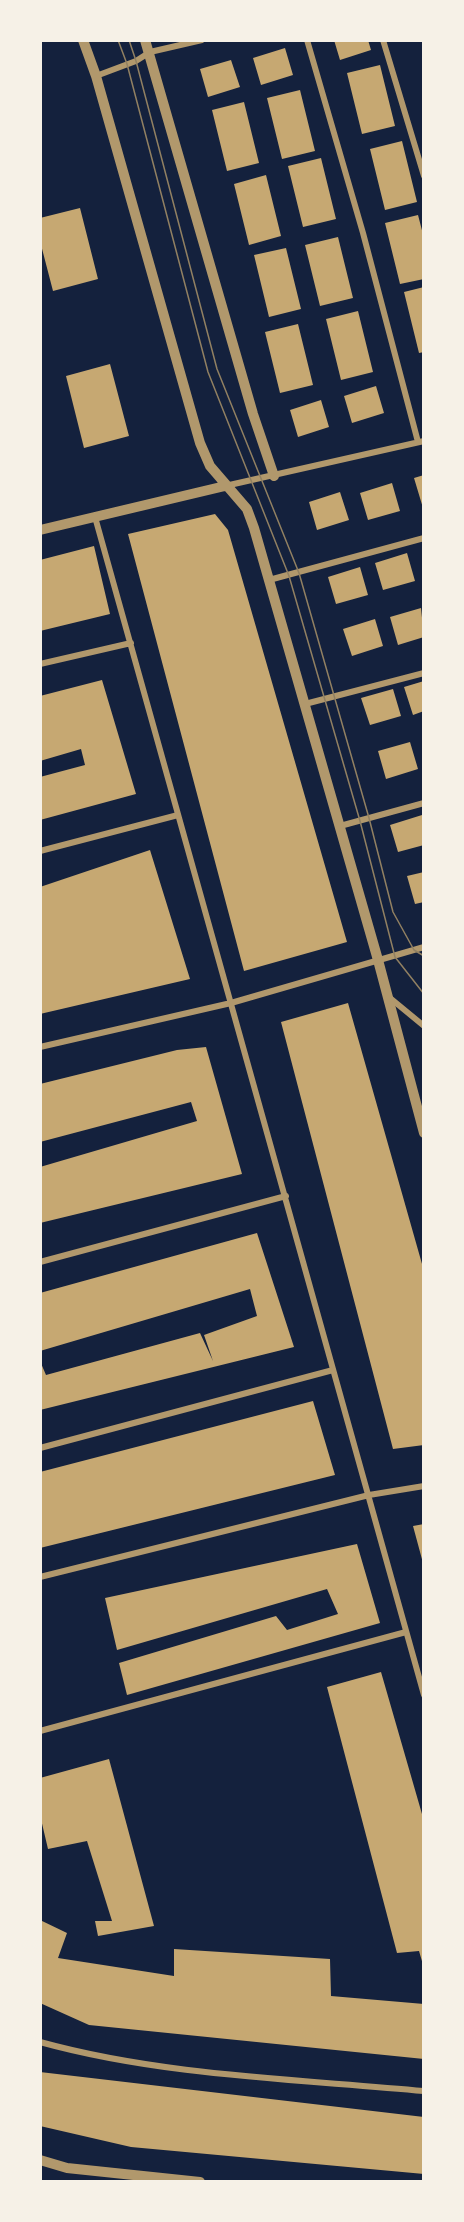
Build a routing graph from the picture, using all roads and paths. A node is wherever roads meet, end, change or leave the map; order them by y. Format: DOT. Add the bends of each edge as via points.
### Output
graph roads {
  1 [pos="83,40"];
  2 [pos="145,40"];
  3 [pos="202,40"];
  4 [pos="307,40"];
  5 [pos="383,40"];
  6 [pos="150,52"];
  7 [pos="96,76"];
  8 [pos="423,176"];
  9 [pos="421,442"];
  10 [pos="274,476"];
  11 [pos="225,486"];
  12 [pos="95,517"];
  13 [pos="40,530"];
  14 [pos="423,538"];
  15 [pos="269,580"];
  16 [pos="131,643"];
  17 [pos="40,664"];
  18 [pos="423,672"];
  19 [pos="305,704"];
  20 [pos="423,803"];
  21 [pos="178,816"];
  22 [pos="340,826"];
  23 [pos="40,851"];
  24 [pos="423,947"];
  25 [pos="378,960"];
  26 [pos="387,996"];
  27 [pos="231,1003"];
  28 [pos="423,1026"];
  29 [pos="40,1047"];
  30 [pos="423,1133"];
  31 [pos="285,1196"];
  32 [pos="40,1262"];
  33 [pos="333,1370"];
  34 [pos="40,1449"];
  35 [pos="423,1486"];
  36 [pos="369,1495"];
  37 [pos="40,1577"];
  38 [pos="406,1632"];
  39 [pos="423,1695"];
  40 [pos="40,1731"];
  41 [pos="40,2042"];
  42 [pos="423,2091"];
  43 [pos="40,2160"];
  44 [pos="200,2181"];
  1 -- 7 [label="street"];
  2 -- 6 [label="street"];
  3 -- 6 [label="street"];
  4 -- 9 [label="street"];
  5 -- 8 [label="street"];
  6 -- 7 [label="street"];
  6 -- 10 [label="street"];
  7 -- 11 [label="street" via="200,443"];
  9 -- 10 [label="street"];
  10 -- 11 [label="street"];
  11 -- 12 [label="street"];
  11 -- 15 [label="street" via="247,509"];
  12 -- 13 [label="street"];
  12 -- 16 [label="street"];
  14 -- 15 [label="street"];
  15 -- 19 [label="street"];
  16 -- 17 [label="street"];
  16 -- 21 [label="street"];
  18 -- 19 [label="street"];
  19 -- 22 [label="street"];
  20 -- 22 [label="street"];
  21 -- 23 [label="street"];
  21 -- 27 [label="street"];
  22 -- 25 [label="street"];
  24 -- 25 [label="street"];
  25 -- 26 [label="street"];
  25 -- 27 [label="street"];
  26 -- 28 [label="street"];
  26 -- 30 [label="street"];
  27 -- 29 [label="street"];
  27 -- 31 [label="street"];
  31 -- 32 [label="street"];
  31 -- 33 [label="street"];
  33 -- 34 [label="street"];
  33 -- 36 [label="street"];
  35 -- 36 [label="street"];
  36 -- 37 [label="street"];
  36 -- 38 [label="street"];
  38 -- 39 [label="street"];
  38 -- 40 [label="street"];
  41 -- 42 [label="street" via="86,2055 180,2068"];
  43 -- 44 [label="street" via="67,2168"];
}
